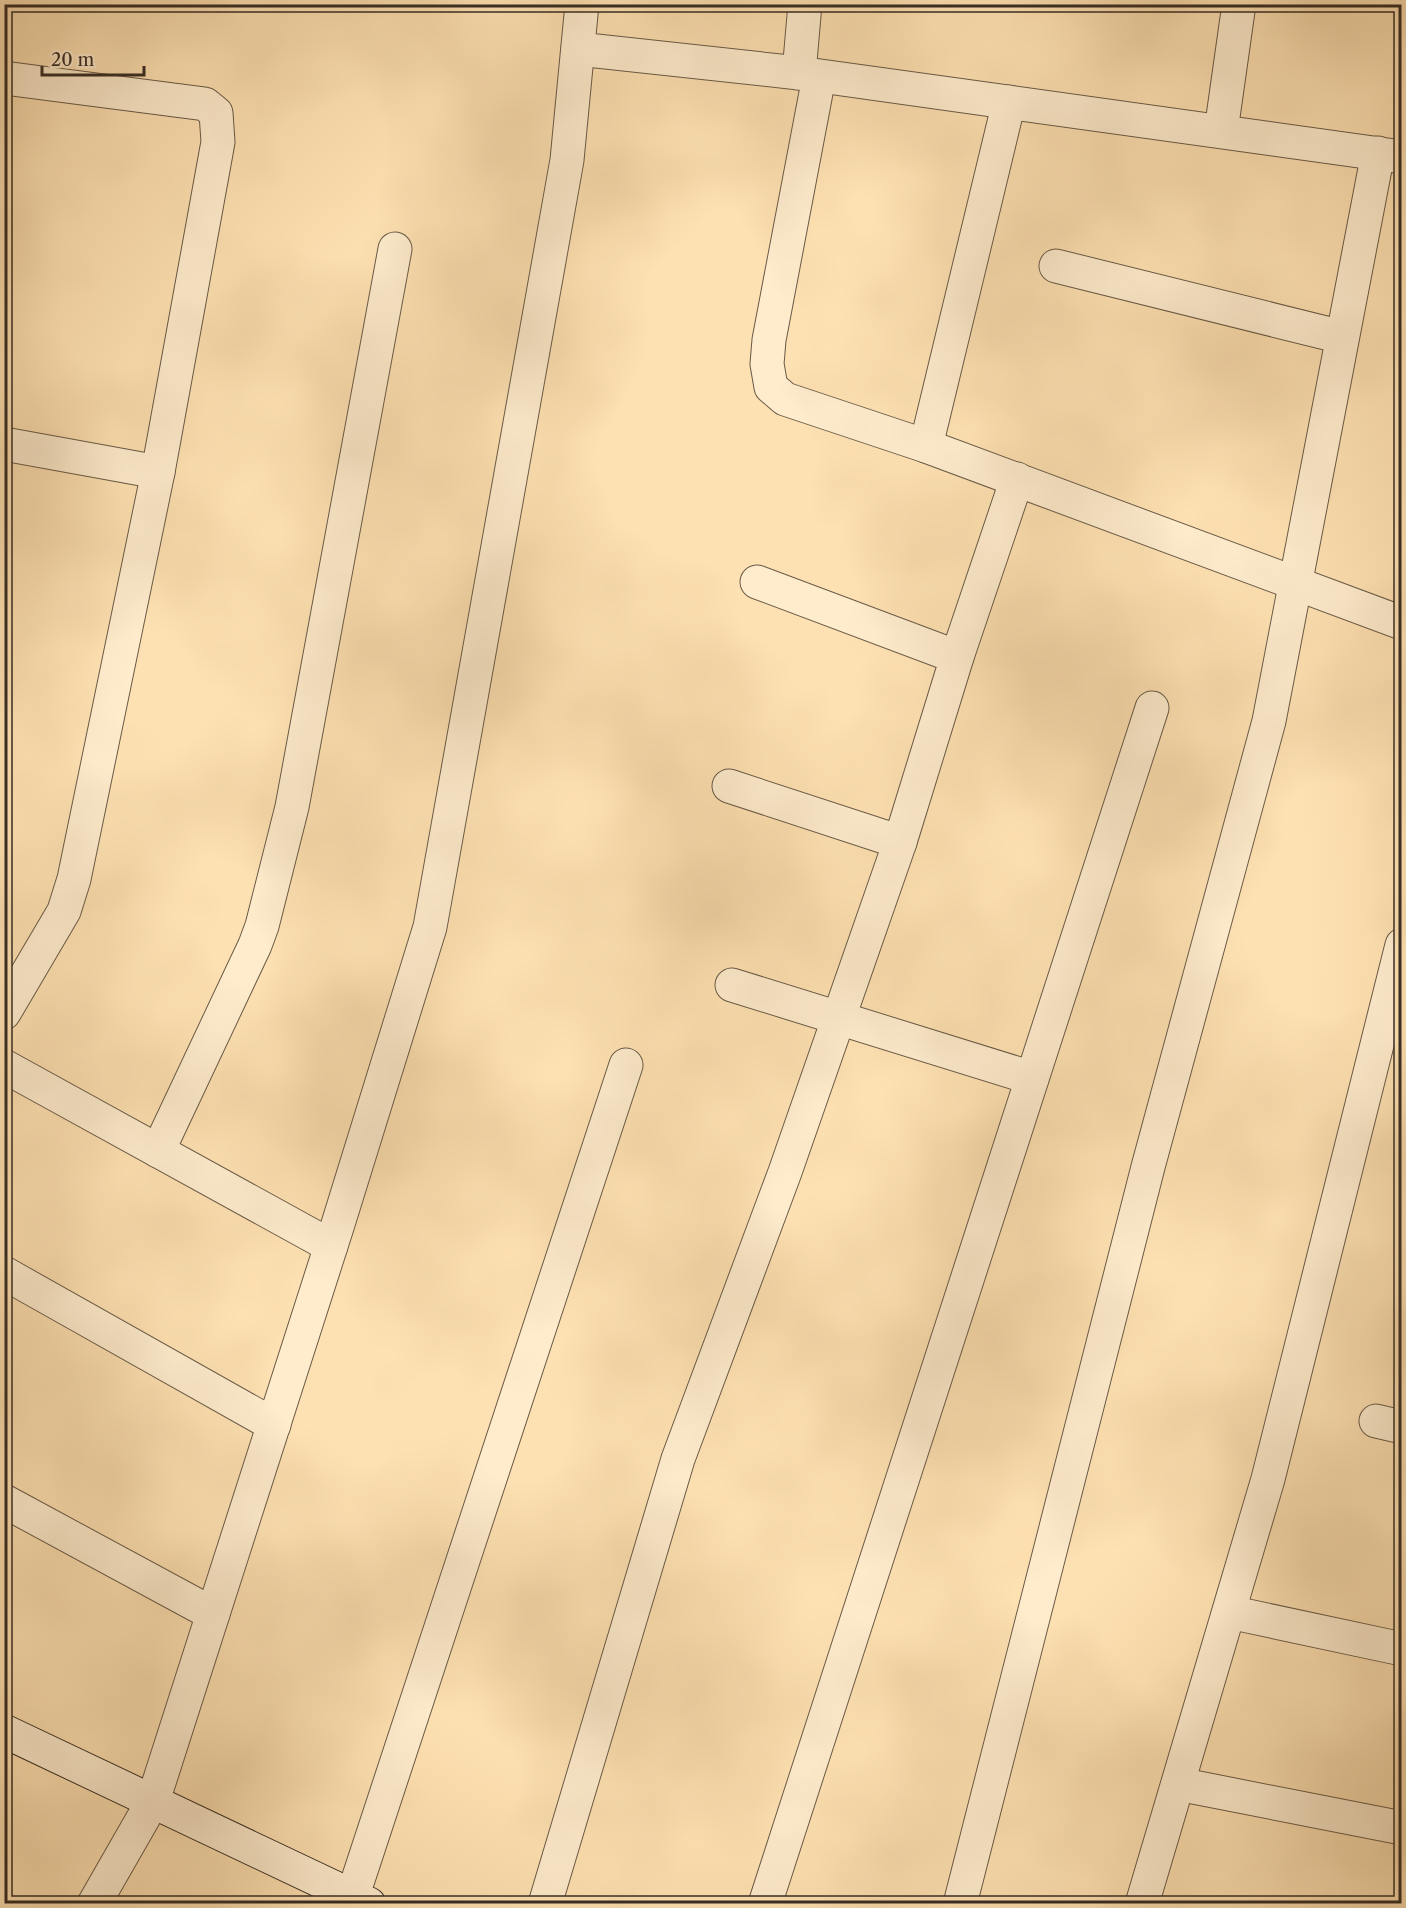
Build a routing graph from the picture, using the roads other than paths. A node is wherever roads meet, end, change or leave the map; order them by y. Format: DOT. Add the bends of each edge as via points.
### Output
graph roads {
  1 [pos="582,4"];
  2 [pos="805,4"];
  3 [pos="1239,4"];
  4 [pos="578,49"];
  5 [pos="809,75"];
  6 [pos="4,78"];
  7 [pos="1009,102"];
  8 [pos="1221,131"];
  9 [pos="1390,155"];
  10 [pos="395,249"];
  11 [pos="1056,266"];
  12 [pos="1342,338"];
  13 [pos="4,444"];
  14 [pos="926,446"];
  15 [pos="158,472"];
  16 [pos="1017,479"];
  17 [pos="757,582"];
  18 [pos="1295,583"];
  19 [pos="1401,622"];
  20 [pos="957,657"];
  21 [pos="1152,708"];
  22 [pos="729,786"];
  23 [pos="900,842"];
  24 [pos="1401,945"];
  25 [pos="732,985"];
  26 [pos="4,1013"];
  27 [pos="839,1018"];
  28 [pos="626,1065"];
  29 [pos="4,1066"];
  30 [pos="1032,1077"];
  31 [pos="158,1151"];
  32 [pos="331,1246"];
  33 [pos="4,1274"];
  34 [pos="274,1425"];
  35 [pos="4,1501"];
  36 [pos="1229,1612"];
  37 [pos="213,1614"];
  38 [pos="1399,1640"];
  39 [pos="4,1731"];
  40 [pos="1178,1784"];
  41 [pos="153,1802"];
  42 [pos="1401,1828"];
  43 [pos="357,1901"];
  44 [pos="94,1904"];
  45 [pos="545,1904"];
  46 [pos="765,1904"];
  47 [pos="960,1904"];
  48 [pos="1142,1904"];
  1 -- 4 [label="street"];
  2 -- 5 [label="street"];
  3 -- 8 [label="street"];
  4 -- 5 [label="street"];
  4 -- 32 [label="street" via="567,160 430,927"];
  5 -- 7 [label="street"];
  5 -- 14 [label="street" via="767,364 771,387 785,399"];
  6 -- 15 [label="street" via="205,104 216,113 218,142"];
  7 -- 8 [label="street"];
  7 -- 14 [label="street"];
  8 -- 9 [label="street"];
  9 -- 12 [label="street"];
  10 -- 31 [label="street" via="292,807 262,926"];
  11 -- 12 [label="street"];
  12 -- 18 [label="street"];
  13 -- 15 [label="street"];
  14 -- 16 [label="street"];
  15 -- 26 [label="street" via="74,879 64,911"];
  16 -- 18 [label="street"];
  16 -- 20 [label="street"];
  17 -- 20 [label="street"];
  18 -- 19 [label="street"];
  18 -- 47 [label="street" via="1269,721 1148,1167"];
  20 -- 23 [label="street"];
  21 -- 30 [label="street"];
  22 -- 23 [label="street"];
  23 -- 27 [label="street"];
  24 -- 36 [label="street" via="1268,1479"];
  25 -- 27 [label="street"];
  27 -- 30 [label="street"];
  27 -- 45 [label="street" via="678,1459"];
  28 -- 43 [label="street"];
  29 -- 31 [label="street"];
  30 -- 46 [label="street"];
  31 -- 32 [label="street"];
  32 -- 34 [label="street"];
  33 -- 34 [label="street"];
  34 -- 37 [label="street"];
  35 -- 37 [label="street"];
  36 -- 38 [label="street"];
  36 -- 40 [label="street"];
  37 -- 41 [label="street"];
  39 -- 41 [label="street"];
  40 -- 42 [label="street"];
  40 -- 48 [label="street"];
  41 -- 43 [label="street"];
  41 -- 44 [label="street"];
}
